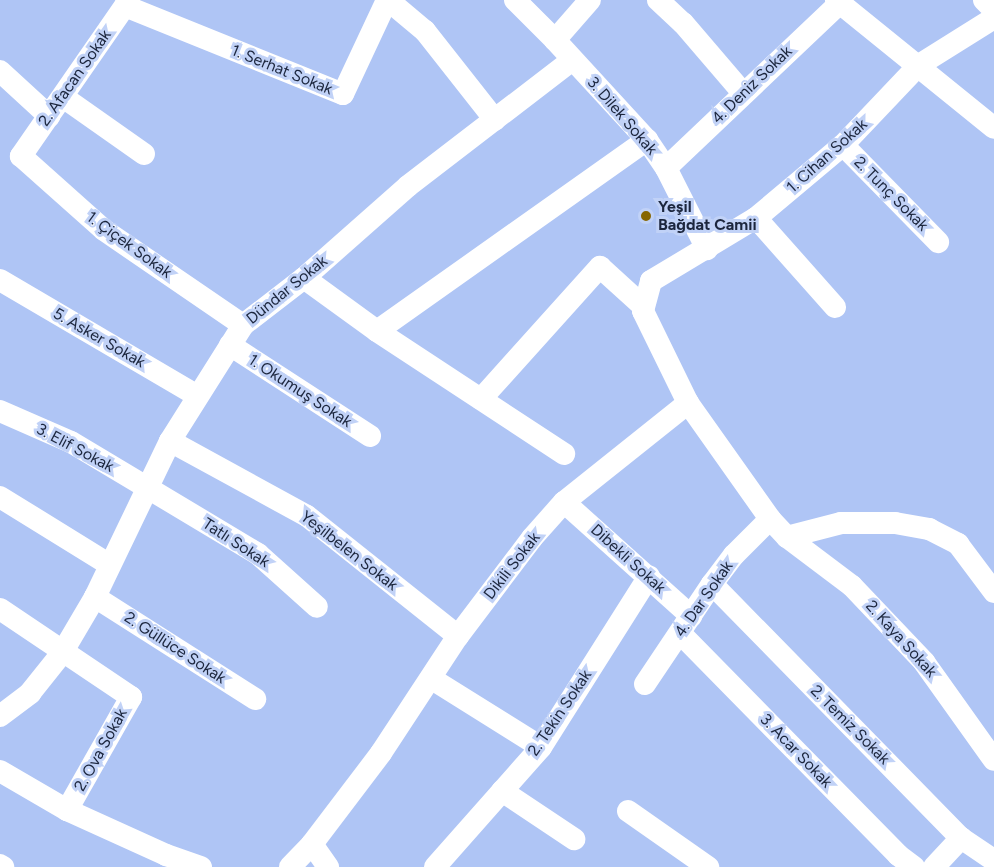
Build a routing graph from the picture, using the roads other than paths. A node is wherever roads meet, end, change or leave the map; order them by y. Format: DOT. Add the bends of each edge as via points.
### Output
graph roads {
  1 [pos="388,0"];
  2 [pos="515,0"];
  3 [pos="590,0"];
  4 [pos="658,0"];
  5 [pos="984,0"];
  6 [pos="838,1"];
  7 [pos="127,3"];
  8 [pos="994,10"];
  9 [pos="994,18"];
  10 [pos="555,40"];
  11 [pos="572,60"];
  12 [pos="919,65"];
  13 [pos="0,71"];
  14 [pos="743,93"];
  15 [pos="63,97"];
  16 [pos="49,116"];
  17 [pos="495,120"];
  18 [pos="994,128"];
  19 [pos="647,140"];
  20 [pos="843,145"];
  21 [pos="144,154"];
  22 [pos="21,156"];
  23 [pos="666,168"];
  24 [pos="756,218"];
  25 [pos="938,242"];
  26 [pos="707,249"];
  27 [pos="304,278"];
  28 [pos="0,280"];
  29 [pos="644,307"];
  30 [pos="835,307"];
  31 [pos="243,325"];
  32 [pos="377,331"];
  33 [pos="230,345"];
  34 [pos="198,396"];
  35 [pos="481,399"];
  36 [pos="688,403"];
  37 [pos="0,411"];
  38 [pos="370,436"];
  39 [pos="170,441"];
  40 [pos="564,454"];
  41 [pos="148,489"];
  42 [pos="0,497"];
  43 [pos="564,502"];
  44 [pos="770,519"];
  45 [pos="787,537"];
  46 [pos="110,566"];
  47 [pos="649,576"];
  48 [pos="712,584"];
  49 [pos="994,592"];
  50 [pos="95,597"];
  51 [pos="317,607"];
  52 [pos="0,609"];
  53 [pos="685,624"];
  54 [pos="458,636"];
  55 [pos="62,653"];
  56 [pos="432,679"];
  57 [pos="645,684"];
  58 [pos="255,699"];
  59 [pos="0,716"];
  60 [pos="541,747"];
  61 [pos="994,760"];
  62 [pos="0,771"];
  63 [pos="502,791"];
  64 [pos="67,810"];
  65 [pos="628,811"];
  66 [pos="962,838"];
  67 [pos="574,839"];
  68 [pos="312,844"];
  69 [pos="994,860"];
  70 [pos="448,863"];
  71 [pos="201,867"];
  72 [pos="290,867"];
  73 [pos="328,867"];
  74 [pos="707,867"];
  75 [pos="914,867"];
  76 [pos="934,867"];
  1 -- 7 [label="street, 1. Serhat Sokak" via="343,94"];
  1 -- 17 [label="street" via="425,32"];
  2 -- 10 [label="street, 3. Dilek Sokak"];
  3 -- 10 [label="street"];
  4 -- 14 [label="street"];
  5 -- 8 [label="street"];
  6 -- 12 [label="street"];
  6 -- 14 [label="street, 4. Deniz Sokak"];
  7 -- 15 [label="street, 2. Afacan Sokak"];
  9 -- 12 [label="street, 1. Cihan Sokak"];
  10 -- 11 [label="street, 3. Dilek Sokak"];
  11 -- 17 [label="street, Dündar Sokak"];
  11 -- 19 [label="street, 3. Dilek Sokak"];
  12 -- 18 [label="street"];
  12 -- 20 [label="street, 1. Cihan Sokak"];
  13 -- 16 [label="street"];
  14 -- 23 [label="street, 4. Deniz Sokak"];
  15 -- 16 [label="street, 2. Afacan Sokak"];
  15 -- 21 [label="street"];
  16 -- 22 [label="street, 2. Afacan Sokak"];
  17 -- 27 [label="street, Dündar Sokak" via="408,186"];
  19 -- 23 [label="street, 3. Dilek Sokak"];
  19 -- 32 [label="street"];
  20 -- 24 [label="street, 1. Cihan Sokak"];
  20 -- 25 [label="street, 2. Tunç Sokak"];
  22 -- 31 [label="street, 1. Çiçek Sokak" via="104,230"];
  23 -- 26 [label="street, 3. Dilek Sokak"];
  24 -- 26 [label="street, 1. Cihan Sokak"];
  24 -- 30 [label="street"];
  26 -- 29 [label="street, 1. Cihan Sokak" via="651,281"];
  27 -- 31 [label="street, Dündar Sokak"];
  27 -- 32 [label="street"];
  28 -- 34 [label="street, 5. Asker Sokak"];
  29 -- 35 [label="street" via="600,267"];
  29 -- 36 [label="street"];
  31 -- 33 [label="street, Dündar Sokak"];
  32 -- 35 [label="street"];
  33 -- 34 [label="street, Dündar Sokak"];
  33 -- 38 [label="street, 1. Okumuş Sokak"];
  34 -- 39 [label="street, Dündar Sokak"];
  35 -- 40 [label="street"];
  36 -- 43 [label="street, Dikili Sokak"];
  36 -- 44 [label="street"];
  37 -- 41 [label="street, 3. Elif Sokak" via="71,442"];
  39 -- 41 [label="street, Dündar Sokak"];
  39 -- 54 [label="street, Yeşilbelen Sokak" via="307,516"];
  41 -- 46 [label="street, Dündar Sokak"];
  41 -- 51 [label="street, Tatlı Sokak" via="258,554"];
  42 -- 46 [label="street"];
  43 -- 47 [label="street, Dibekli Sokak"];
  43 -- 54 [label="street, Dikili Sokak"];
  44 -- 45 [label="street"];
  44 -- 48 [label="street, 4. Dar Sokak"];
  45 -- 49 [label="street" via="841,524 895,523 929,529 958,544"];
  45 -- 61 [label="street, 2. Kaya Sokak" via="852,586 924,662"];
  46 -- 50 [label="street, Dündar Sokak"];
  47 -- 53 [label="street, Dibekli Sokak"];
  47 -- 60 [label="street, 2. Tekin Sokak"];
  48 -- 53 [label="street, 4. Dar Sokak"];
  48 -- 66 [label="street, 2. Temiz Sokak"];
  50 -- 55 [label="street, Dündar Sokak"];
  50 -- 58 [label="street, 2. Güllüce Sokak"];
  52 -- 55 [label="street"];
  53 -- 57 [label="street, 4. Dar Sokak"];
  53 -- 75 [label="street, 3. Acar Sokak" via="898,855"];
  54 -- 56 [label="street, Dikili Sokak"];
  55 -- 59 [label="street, Dündar Sokak" via="30,693"];
  55 -- 64 [label="street, 2. Ova Sokak" via="131,697"];
  56 -- 60 [label="street"];
  56 -- 68 [label="street, Dikili Sokak"];
  60 -- 63 [label="street, 2. Tekin Sokak"];
  62 -- 64 [label="street, 2. Ova Sokak"];
  63 -- 67 [label="street"];
  63 -- 70 [label="street, 2. Tekin Sokak"];
  64 -- 71 [label="street, 2. Ova Sokak"];
  65 -- 74 [label="street"];
  66 -- 69 [label="street, 2. Temiz Sokak"];
  66 -- 76 [label="street"];
  68 -- 72 [label="street, Dikili Sokak"];
  68 -- 73 [label="street"];
}
